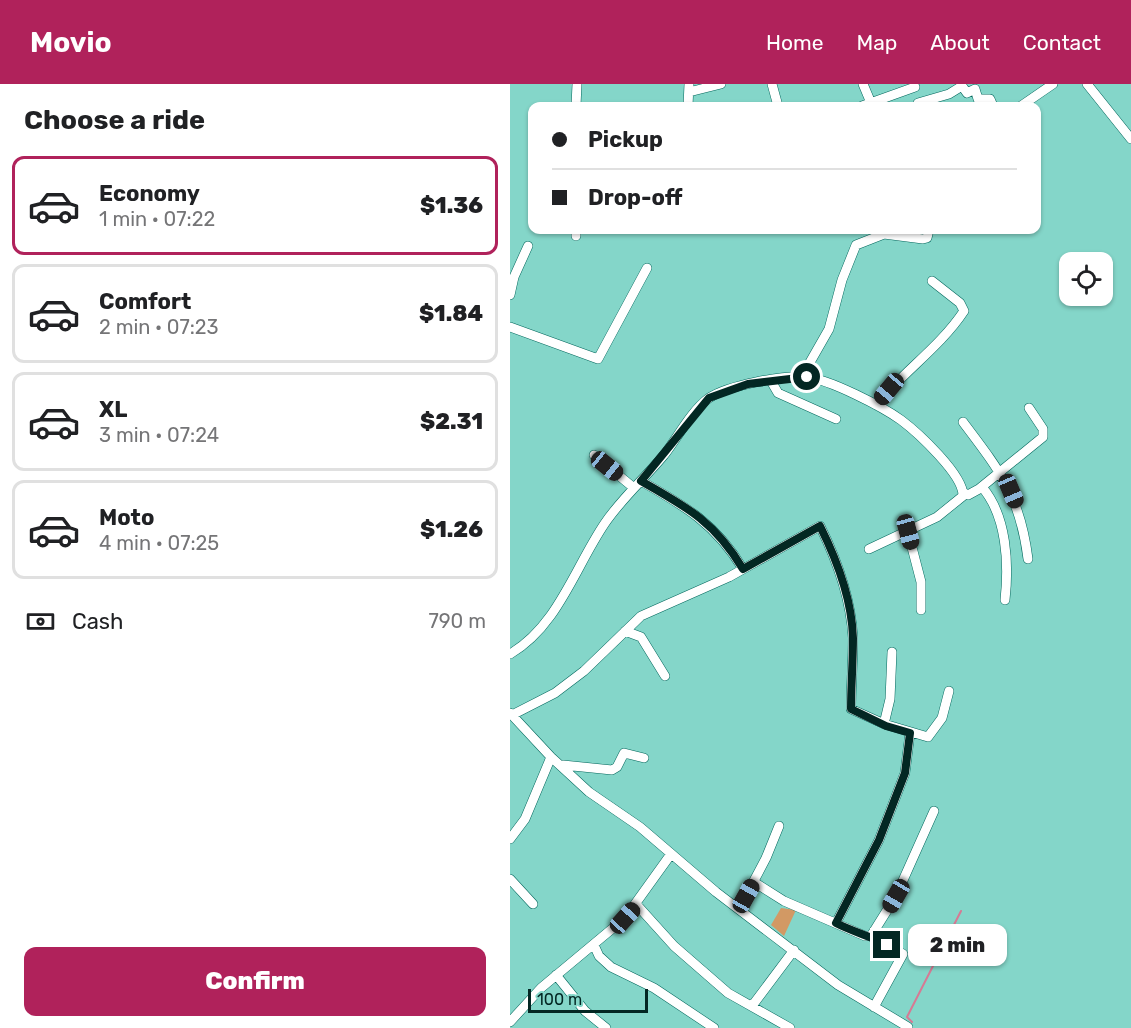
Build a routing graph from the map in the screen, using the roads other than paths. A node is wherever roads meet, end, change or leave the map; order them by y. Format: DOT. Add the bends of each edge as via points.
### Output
graph roads {
  1 [pos="577,84"];
  2 [pos="720,84"];
  3 [pos="772,84"];
  4 [pos="863,84"];
  5 [pos="1053,84"];
  6 [pos="1087,84"];
  7 [pos="915,86"];
  8 [pos="689,88"];
  9 [pos="576,102"];
  10 [pos="777,102"];
  11 [pos="866,102"];
  12 [pos="874,102"];
  13 [pos="918,102"];
  14 [pos="926,102"];
  15 [pos="991,102"];
  16 [pos="1027,102"];
  17 [pos="1131,139"];
  18 [pos="884,234"];
  19 [pos="884,234"];
  20 [pos="928,234"];
  21 [pos="528,246"];
  22 [pos="647,268"];
  23 [pos="932,281"];
  24 [pos="510,295"];
  25 [pos="510,327"];
  26 [pos="801,378"];
  27 [pos="771,381"];
  28 [pos="876,405"];
  29 [pos="1029,408"];
  30 [pos="836,419"];
  31 [pos="963,422"];
  32 [pos="594,455"];
  33 [pos="1001,472"];
  34 [pos="637,484"];
  35 [pos="982,487"];
  36 [pos="963,492"];
  37 [pos="908,532"];
  38 [pos="869,549"];
  39 [pos="1028,559"];
  40 [pos="743,569"];
  41 [pos="1005,600"];
  42 [pos="921,610"];
  43 [pos="625,631"];
  44 [pos="892,652"];
  45 [pos="510,654"];
  46 [pos="665,676"];
  47 [pos="950,691"];
  48 [pos="511,714"];
  49 [pos="882,723"];
  50 [pos="910,733"];
  51 [pos="551,757"];
  52 [pos="644,758"];
  53 [pos="563,765"];
  54 [pos="934,812"];
  55 [pos="779,826"];
  56 [pos="510,839"];
  57 [pos="671,854"];
  58 [pos="510,879"];
  59 [pos="754,882"];
  60 [pos="533,904"];
  61 [pos="637,905"];
  62 [pos="739,909"];
  63 [pos="836,923"];
  64 [pos="871,936"];
  65 [pos="594,945"];
  66 [pos="794,950"];
  67 [pos="556,975"];
  68 [pos="752,1006"];
  69 [pos="874,1006"];
  70 [pos="510,1022"];
  71 [pos="908,1027"];
  72 [pos="606,1028"];
  73 [pos="714,1028"];
  74 [pos="790,1028"];
  1 -- 9 [label="street"];
  2 -- 8 [label="street"];
  3 -- 10 [label="street"];
  4 -- 11 [label="street"];
  5 -- 16 [label="street"];
  6 -- 17 [label="street"];
  7 -- 12 [label="street"];
  7 -- 13 [label="street"];
  14 -- 15 [label="street" via="963,86 967,93 975,89 978,99"];
  18 -- 20 [label="street" via="924,239"];
  19 -- 26 [label="street" via="856,245 829,329"];
  21 -- 24 [label="street"];
  22 -- 25 [label="street" via="598,359"];
  23 -- 28 [label="street" via="963,305 964,311 946,335"];
  26 -- 27 [label="street"];
  26 -- 28 [label="street" via="816,380"];
  27 -- 30 [label="street" via="778,393"];
  27 -- 34 [label="street" via="748,384 709,398"];
  28 -- 36 [label="street" via="923,439"];
  29 -- 33 [label="street" via="1044,435"];
  31 -- 33 [label="street"];
  32 -- 34 [label="street"];
  33 -- 35 [label="street"];
  33 -- 39 [label="street" via="1020,512"];
  34 -- 40 [label="street" via="695,512 721,537"];
  34 -- 45 [label="street" via="604,524 559,603 534,636"];
  35 -- 36 [label="street" via="973,494"];
  35 -- 41 [label="street" via="993,503 1005,547"];
  36 -- 37 [label="street" via="943,513"];
  37 -- 38 [label="street"];
  37 -- 42 [label="street" via="921,582"];
  40 -- 43 [label="street" via="641,616"];
  40 -- 49 [label="street" via="820,526 841,576 850,617 851,709"];
  43 -- 46 [label="street" via="641,637"];
  43 -- 48 [label="street" via="555,693"];
  44 -- 49 [label="street" via="890,699"];
  47 -- 50 [label="street" via="942,718 928,737"];
  48 -- 51 [label="street"];
  49 -- 50 [label="street"];
  50 -- 63 [label="street" via="905,773 879,840"];
  51 -- 53 [label="street"];
  51 -- 56 [label="street" via="525,819"];
  52 -- 53 [label="street" via="624,753 612,770"];
  53 -- 57 [label="street" via="589,792"];
  54 -- 64 [label="street" via="896,896"];
  55 -- 59 [label="street"];
  57 -- 61 [label="street"];
  57 -- 62 [label="street"];
  58 -- 60 [label="street"];
  59 -- 62 [label="street"];
  59 -- 63 [label="street" via="784,901"];
  61 -- 65 [label="street"];
  61 -- 68 [label="street" via="692,964 741,1002"];
  62 -- 66 [label="street"];
  63 -- 64 [label="street"];
  64 -- 69 [label="street" via="903,954"];
  65 -- 67 [label="street"];
  65 -- 73 [label="street" via="599,956 612,967 654,988"];
  66 -- 68 [label="street"];
  66 -- 69 [label="street"];
  67 -- 70 [label="street"];
  67 -- 72 [label="street" via="585,1011"];
  68 -- 74 [label="street"];
  69 -- 71 [label="street"];
}
